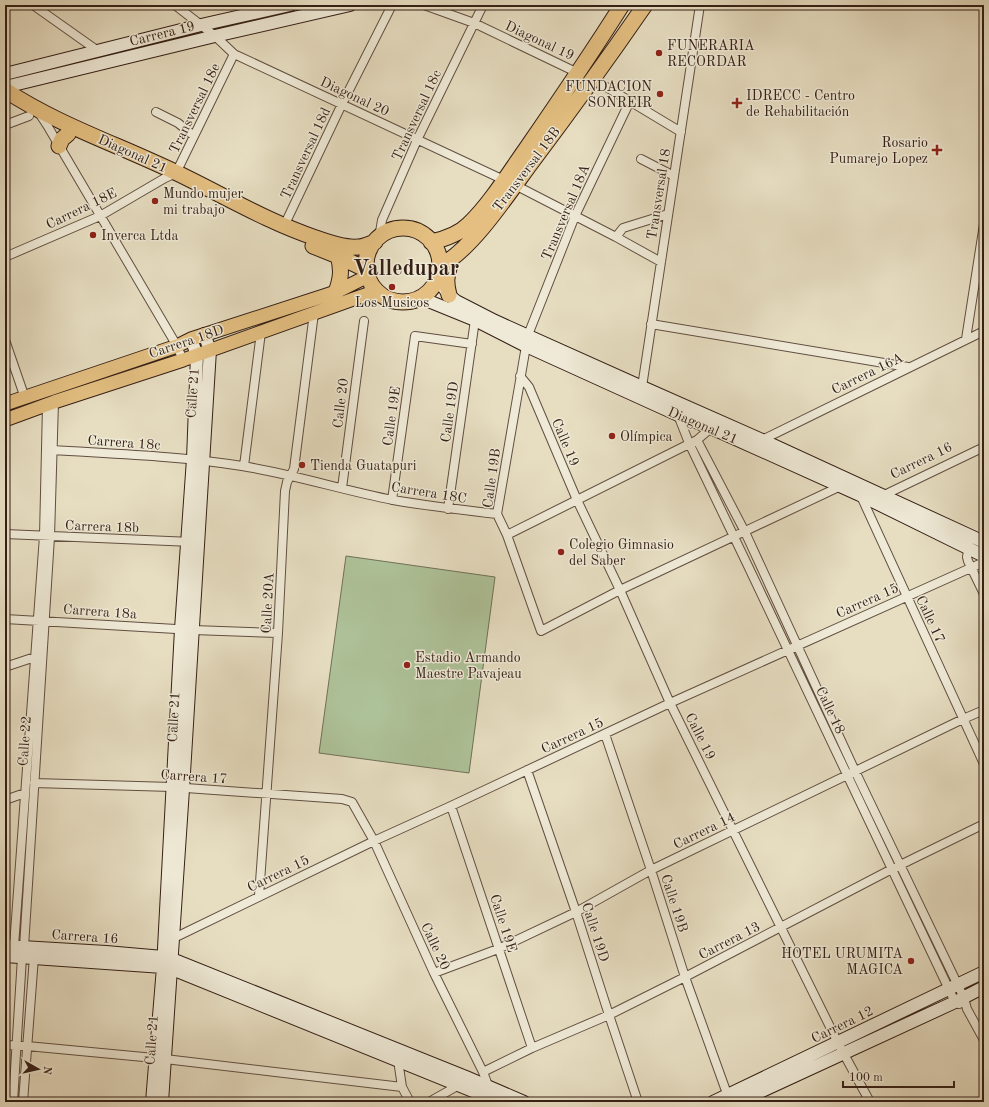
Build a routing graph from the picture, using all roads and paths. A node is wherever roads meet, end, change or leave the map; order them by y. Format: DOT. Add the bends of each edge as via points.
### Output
graph roads {
  1 [pos="33,5"];
  2 [pos="175,5"];
  3 [pos="290,5"];
  4 [pos="350,5"];
  5 [pos="392,5"];
  6 [pos="424,5"];
  7 [pos="483,5"];
  8 [pos="622,5"];
  9 [pos="645,5"];
  10 [pos="700,5"];
  11 [pos="474,24"];
  12 [pos="201,25"];
  13 [pos="215,36"];
  14 [pos="98,51"];
  15 [pos="234,54"];
  16 [pos="578,73"];
  17 [pos="5,74"];
  18 [pos="593,79"];
  19 [pos="5,88"];
  20 [pos="5,101"];
  21 [pos="630,101"];
  22 [pos="342,104"];
  23 [pos="156,112"];
  24 [pos="33,113"];
  25 [pos="5,125"];
  26 [pos="681,132"];
  27 [pos="194,136"];
  28 [pos="63,140"];
  29 [pos="417,140"];
  30 [pos="641,159"];
  31 [pos="171,175"];
  32 [pos="674,176"];
  33 [pos="509,183"];
  34 [pos="668,214"];
  35 [pos="100,216"];
  36 [pos="575,216"];
  37 [pos="984,224"];
  38 [pos="284,226"];
  39 [pos="616,237"];
  40 [pos="377,240"];
  41 [pos="431,242"];
  42 [pos="456,254"];
  43 [pos="338,256"];
  44 [pos="5,257"];
  45 [pos="661,262"];
  46 [pos="439,270"];
  47 [pos="368,273"];
  48 [pos="376,291"];
  49 [pos="336,292"];
  50 [pos="449,295"];
  51 [pos="421,298"];
  52 [pos="314,313"];
  53 [pos="475,320"];
  54 [pos="364,321"];
  55 [pos="651,324"];
  56 [pos="984,330"];
  57 [pos="261,332"];
  58 [pos="204,334"];
  59 [pos="191,339"];
  60 [pos="5,340"];
  61 [pos="966,340"];
  62 [pos="527,341"];
  63 [pos="472,344"];
  64 [pos="177,346"];
  65 [pos="210,350"];
  66 [pos="197,355"];
  67 [pos="183,360"];
  68 [pos="908,368"];
  69 [pos="520,376"];
  70 [pos="642,388"];
  71 [pos="25,398"];
  72 [pos="51,403"];
  73 [pos="5,404"];
  74 [pos="678,415"];
  75 [pos="5,420"];
  76 [pos="712,428"];
  77 [pos="697,440"];
  78 [pos="762,440"];
  79 [pos="689,444"];
  80 [pos="984,447"];
  81 [pos="53,450"];
  82 [pos="198,460"];
  83 [pos="244,466"];
  84 [pos="290,476"];
  85 [pos="852,487"];
  86 [pos="342,488"];
  87 [pos="877,498"];
  88 [pos="392,500"];
  89 [pos="577,500"];
  90 [pos="448,509"];
  91 [pos="497,514"];
  92 [pos="745,532"];
  93 [pos="5,534"];
  94 [pos="507,535"];
  95 [pos="734,536"];
  96 [pos="47,537"];
  97 [pos="978,539"];
  98 [pos="193,542"];
  99 [pos="980,558"];
  100 [pos="971,568"];
  101 [pos="620,590"];
  102 [pos="984,594"];
  103 [pos="907,597"];
  104 [pos="5,619"];
  105 [pos="41,620"];
  106 [pos="187,629"];
  107 [pos="278,633"];
  108 [pos="798,646"];
  109 [pos="788,650"];
  110 [pos="35,657"];
  111 [pos="5,667"];
  112 [pos="670,703"];
  113 [pos="984,710"];
  114 [pos="963,719"];
  115 [pos="604,734"];
  116 [pos="984,764"];
  117 [pos="526,770"];
  118 [pos="855,771"];
  119 [pos="847,776"];
  120 [pos="34,783"];
  121 [pos="178,788"];
  122 [pos="25,793"];
  123 [pos="267,794"];
  124 [pos="5,800"];
  125 [pos="352,802"];
  126 [pos="451,806"];
  127 [pos="984,824"];
  128 [pos="734,830"];
  129 [pos="374,840"];
  130 [pos="900,865"];
  131 [pos="892,869"];
  132 [pos="651,870"];
  133 [pos="259,896"];
  134 [pos="576,912"];
  135 [pos="781,928"];
  136 [pos="174,938"];
  137 [pos="498,949"];
  138 [pos="20,951"];
  139 [pos="5,956"];
  140 [pos="167,963"];
  141 [pos="984,972"];
  142 [pos="434,973"];
  143 [pos="685,977"];
  144 [pos="953,987"];
  145 [pos="984,987"];
  146 [pos="962,1003"];
  147 [pos="609,1015"];
  148 [pos="984,1040"];
  149 [pos="5,1045"];
  150 [pos="16,1046"];
  151 [pos="27,1046"];
  152 [pos="532,1048"];
  153 [pos="840,1048"];
  154 [pos="160,1059"];
  155 [pos="398,1060"];
  156 [pos="483,1072"];
  157 [pos="459,1085"];
  158 [pos="402,1087"];
  159 [pos="493,1097"];
  160 [pos="732,1100"];
  161 [pos="13,1102"];
  162 [pos="23,1102"];
  163 [pos="152,1102"];
  164 [pos="162,1102"];
  165 [pos="410,1102"];
  166 [pos="429,1102"];
  167 [pos="524,1102"];
  168 [pos="638,1102"];
  169 [pos="713,1102"];
  170 [pos="870,1102"];
  1 -- 14 [label="street"];
  2 -- 12 [label="street, Diagonal 20"];
  3 -- 12 [label="main road, Carrera 19"];
  4 -- 13 [label="main road, Carrera 19"];
  5 -- 22 [label="street, Transversal 18d"];
  6 -- 11 [label="street, Diagonal 19"];
  7 -- 11 [label="street, Transversal 18c"];
  8 -- 16 [label="highway, Transversal 18B"];
  9 -- 18 [label="highway, Transversal 18B"];
  10 -- 26 [label="street, Transversal 18"];
  11 -- 16 [label="street, Diagonal 19"];
  11 -- 29 [label="street, Transversal 18c"];
  12 -- 13 [label="street, Diagonal 20"];
  12 -- 14 [label="main road, Carrera 19"];
  13 -- 15 [label="street, Diagonal 20"];
  13 -- 19 [label="main road, Carrera 19"];
  14 -- 17 [label="main road, Carrera 19"];
  15 -- 22 [label="street, Diagonal 20"];
  15 -- 27 [label="street, Transversal 18e"];
  16 -- 33 [label="highway, Transversal 18B"];
  18 -- 21 [label="street"];
  18 -- 33 [label="highway, Transversal 18B"];
  19 -- 24 [label="highway, Diagonal 21"];
  20 -- 24 [label="highway, Diagonal 21"];
  21 -- 26 [label="street"];
  21 -- 36 [label="street, Transversal 18A"];
  22 -- 29 [label="street, Diagonal 20"];
  22 -- 38 [label="street, Transversal 18d"];
  23 -- 27 [label="street" via="178,123"];
  24 -- 25 [label="street"];
  24 -- 28 [label="highway, Diagonal 21"];
  24 -- 31 [label="highway, Diagonal 21"];
  26 -- 32 [label="street, Transversal 18"];
  27 -- 31 [label="street, Transversal 18e"];
  28 -- 31 [label="highway, Diagonal 21"];
  28 -- 35 [label="street, Calle 21"];
  29 -- 33 [label="street, Diagonal 20"];
  29 -- 40 [label="street, Transversal 18c" via="382,220"];
  30 -- 32 [label="street"];
  31 -- 35 [label="street, Carrera 18E"];
  31 -- 38 [label="highway, Diagonal 21"];
  31 -- 43 [label="highway, Diagonal 21" via="280,233"];
  32 -- 34 [label="street, Transversal 18"];
  33 -- 36 [label="street, Diagonal 20"];
  33 -- 41 [label="highway, Transversal 18B" via="469,224 450,237"];
  33 -- 42 [label="highway, Transversal 18B" via="474,237"];
  34 -- 39 [label="street" via="623,228"];
  34 -- 45 [label="street, Transversal 18"];
  35 -- 44 [label="street, Carrera 18E"];
  35 -- 64 [label="street, Calle 21"];
  36 -- 39 [label="street, Diagonal 20"];
  36 -- 62 [label="street, Transversal 18A"];
  37 -- 61 [label="street"];
  38 -- 40 [label="highway, Diagonal 21" via="318,239 356,248"];
  39 -- 45 [label="street, Diagonal 20"];
  40 -- 41 [label="highway" via="392,231 406,229 424,235"];
  40 -- 47 [label="highway" via="368,255"];
  41 -- 46 [label="highway" via="439,257"];
  42 -- 46 [label="highway, Transversal 18B"];
  42 -- 50 [label="highway" via="447,274 446,285"];
  43 -- 47 [label="highway, Diagonal 21"];
  43 -- 49 [label="highway" via="341,274"];
  45 -- 55 [label="street, Transversal 18"];
  46 -- 50 [label="main road" via="442,285"];
  46 -- 51 [label="highway" via="432,288"];
  47 -- 48 [label="highway"];
  47 -- 49 [label="main road, Carrera 18D"];
  48 -- 51 [label="highway" via="393,301 412,301"];
  48 -- 52 [label="main road, Carrera 18D"];
  49 -- 58 [label="main road, Carrera 18D"];
  50 -- 62 [label="main road, Diagonal 21"];
  51 -- 53 [label="main road, Diagonal 21"];
  52 -- 57 [label="main road, Carrera 18D"];
  52 -- 84 [label="street, Calle 20A" via="294,469"];
  53 -- 62 [label="main road, Diagonal 21"];
  53 -- 63 [label="street, Calle 19D"];
  54 -- 86 [label="street, Calle 20"];
  55 -- 68 [label="street"];
  55 -- 70 [label="street, Transversal 18"];
  56 -- 61 [label="street, Carrera 16A"];
  57 -- 65 [label="main road, Carrera 18D"];
  57 -- 83 [label="street"];
  58 -- 59 [label="main road, Carrera 18D"];
  58 -- 65 [label="main road, Calle 21"];
  59 -- 64 [label="main road, Carrera 18D"];
  59 -- 66 [label="main road, Calle 21"];
  60 -- 71 [label="street"];
  61 -- 68 [label="street, Carrera 16A"];
  62 -- 69 [label="street, Calle 19B"];
  62 -- 70 [label="main road, Diagonal 21"];
  62 -- 74 [label="main road, Diagonal 21"];
  63 -- 88 [label="street, Calle 19E" via="415,336"];
  63 -- 90 [label="street, Calle 19D"];
  64 -- 67 [label="street, Calle 21"];
  64 -- 71 [label="main road, Carrera 18D"];
  65 -- 66 [label="main road, Carrera 18D"];
  65 -- 82 [label="main road, Calle 21"];
  66 -- 67 [label="main road, Carrera 18D"];
  66 -- 82 [label="main road, Calle 21"];
  67 -- 72 [label="main road, Carrera 18D"];
  68 -- 78 [label="street, Carrera 16A"];
  69 -- 89 [label="street, Calle 19" via="529,387"];
  69 -- 91 [label="street, Calle 19B"];
  70 -- 78 [label="main road, Diagonal 21"];
  71 -- 73 [label="main road, Carrera 18D"];
  72 -- 75 [label="main road, Carrera 18D"];
  72 -- 81 [label="street, Calle 22"];
  72 -- 96 [label="street, Calle 22"];
  74 -- 76 [label="main road, Diagonal 21"];
  74 -- 79 [label="street, Calle 18"];
  76 -- 77 [label="street"];
  76 -- 85 [label="main road, Diagonal 21"];
  77 -- 79 [label="street"];
  77 -- 92 [label="street, Calle 18"];
  78 -- 85 [label="main road, Diagonal 21"];
  79 -- 89 [label="street"];
  79 -- 95 [label="street, Calle 18"];
  80 -- 87 [label="street, Carrera 16"];
  81 -- 82 [label="street, Carrera 18c"];
  81 -- 96 [label="street, Calle 22"];
  82 -- 83 [label="street, Carrera 18C"];
  82 -- 98 [label="main road, Calle 21"];
  83 -- 84 [label="street, Carrera 18C"];
  84 -- 86 [label="street, Carrera 18C"];
  84 -- 107 [label="street, Calle 20A" via="285,491"];
  85 -- 87 [label="main road, Diagonal 21"];
  85 -- 92 [label="street"];
  85 -- 103 [label="street, Calle 17"];
  86 -- 88 [label="street, Carrera 18C"];
  87 -- 97 [label="main road, Diagonal 21"];
  87 -- 99 [label="main road, Diagonal 21"];
  88 -- 90 [label="street, Carrera 18C"];
  89 -- 94 [label="street"];
  89 -- 101 [label="street, Calle 19"];
  90 -- 91 [label="street, Carrera 18C"];
  91 -- 94 [label="street, Calle 19B"];
  92 -- 95 [label="street"];
  92 -- 108 [label="street, Calle 18"];
  93 -- 96 [label="street, Carrera 18b"];
  94 -- 101 [label="street, Calle 19B" via="541,631"];
  95 -- 101 [label="street"];
  95 -- 109 [label="street, Calle 18"];
  96 -- 98 [label="street, Carrera 18b"];
  96 -- 105 [label="street, Calle 22"];
  97 -- 99 [label="street"];
  98 -- 106 [label="main road, Calle 21"];
  99 -- 100 [label="street, Carrera 15"];
  99 -- 100 [label="street" via="967,557"];
  100 -- 102 [label="street"];
  100 -- 103 [label="street, Carrera 15"];
  101 -- 112 [label="street, Calle 19"];
  103 -- 108 [label="street, Carrera 15"];
  103 -- 114 [label="street, Calle 17"];
  104 -- 105 [label="street, Carrera 18a"];
  105 -- 106 [label="street, Carrera 18a"];
  105 -- 110 [label="street, Calle 22"];
  105 -- 120 [label="street, Calle 22"];
  106 -- 107 [label="street"];
  106 -- 121 [label="main road, Calle 21"];
  107 -- 123 [label="street, Calle 20A"];
  108 -- 109 [label="street, Carrera 15"];
  108 -- 118 [label="street, Calle 18"];
  109 -- 112 [label="street, Carrera 15"];
  109 -- 119 [label="street, Calle 18"];
  110 -- 111 [label="street"];
  110 -- 122 [label="street, Calle 22"];
  112 -- 115 [label="street, Carrera 15"];
  112 -- 128 [label="street, Calle 19"];
  113 -- 114 [label="street, Carrera 14"];
  114 -- 116 [label="street, Calle 17"];
  114 -- 118 [label="street, Carrera 14"];
  115 -- 117 [label="street, Carrera 15"];
  115 -- 132 [label="street, Calle 19B"];
  117 -- 126 [label="street, Carrera 15"];
  117 -- 134 [label="street, Calle 19D"];
  118 -- 119 [label="street, Carrera 14"];
  118 -- 130 [label="street, Calle 18"];
  119 -- 128 [label="street, Carrera 14"];
  119 -- 131 [label="street, Calle 18"];
  120 -- 121 [label="street, Carrera 17"];
  120 -- 138 [label="street, Calle 22"];
  121 -- 123 [label="street, Carrera 17"];
  121 -- 136 [label="main road, Calle 21"];
  121 -- 140 [label="main road, Calle 21"];
  122 -- 124 [label="street"];
  122 -- 138 [label="street, Calle 22"];
  123 -- 125 [label="street, Carrera 17" via="342,799"];
  123 -- 133 [label="street, Calle 20A"];
  125 -- 129 [label="street, Calle 20"];
  126 -- 129 [label="street, Carrera 15"];
  126 -- 137 [label="street, Calle 19E"];
  127 -- 130 [label="street, Carrera 13"];
  128 -- 132 [label="street, Carrera 14"];
  128 -- 135 [label="street, Calle 19"];
  129 -- 133 [label="street, Carrera 15"];
  129 -- 142 [label="street, Calle 20"];
  130 -- 131 [label="street, Carrera 13"];
  130 -- 144 [label="street, Calle 18"];
  131 -- 135 [label="street, Carrera 13"];
  131 -- 144 [label="street, Calle 18"];
  132 -- 134 [label="street, Carrera 14"];
  132 -- 143 [label="street, Calle 19B"];
  133 -- 136 [label="street, Carrera 15"];
  134 -- 137 [label="street, Carrera 14"];
  134 -- 147 [label="street, Calle 19D"];
  135 -- 143 [label="street, Carrera 13"];
  135 -- 153 [label="street, Calle 19"];
  136 -- 140 [label="main road, Calle 21"];
  137 -- 142 [label="street, Carrera 14"];
  137 -- 152 [label="street, Calle 19E"];
  138 -- 139 [label="main road, Carrera 16"];
  138 -- 140 [label="main road, Carrera 16"];
  138 -- 150 [label="street, Calle 22"];
  138 -- 151 [label="street, Calle 22"];
  140 -- 154 [label="main road, Calle 21"];
  140 -- 155 [label="main road"];
  140 -- 159 [label="main road"];
  141 -- 144 [label="main road, Carrera 12"];
  142 -- 156 [label="street, Calle 20"];
  143 -- 147 [label="street, Carrera 13"];
  143 -- 160 [label="street, Calle 19B"];
  144 -- 146 [label="street, Calle 18"];
  144 -- 153 [label="main road, Carrera 12"];
  145 -- 146 [label="main road, Carrera 12"];
  146 -- 148 [label="street, Calle 18"];
  146 -- 153 [label="main road, Carrera 12"];
  147 -- 152 [label="street, Carrera 13"];
  147 -- 168 [label="street, Calle 19D"];
  149 -- 150 [label="street"];
  150 -- 151 [label="street"];
  150 -- 161 [label="street, Calle 22"];
  151 -- 154 [label="street"];
  151 -- 162 [label="street, Calle 22"];
  152 -- 156 [label="street, Carrera 13"];
  153 -- 160 [label="main road, Carrera 12"];
  153 -- 170 [label="street, Calle 19"];
  154 -- 158 [label="street"];
  154 -- 163 [label="main road, Calle 21"];
  154 -- 164 [label="main road, Calle 21"];
  155 -- 157 [label="main road"];
  155 -- 158 [label="street"];
  156 -- 159 [label="street, Calle 20"];
  157 -- 159 [label="main road"];
  157 -- 166 [label="street"];
  158 -- 165 [label="street"];
  159 -- 167 [label="main road"];
  160 -- 169 [label="main road, Carrera 12"];
}
